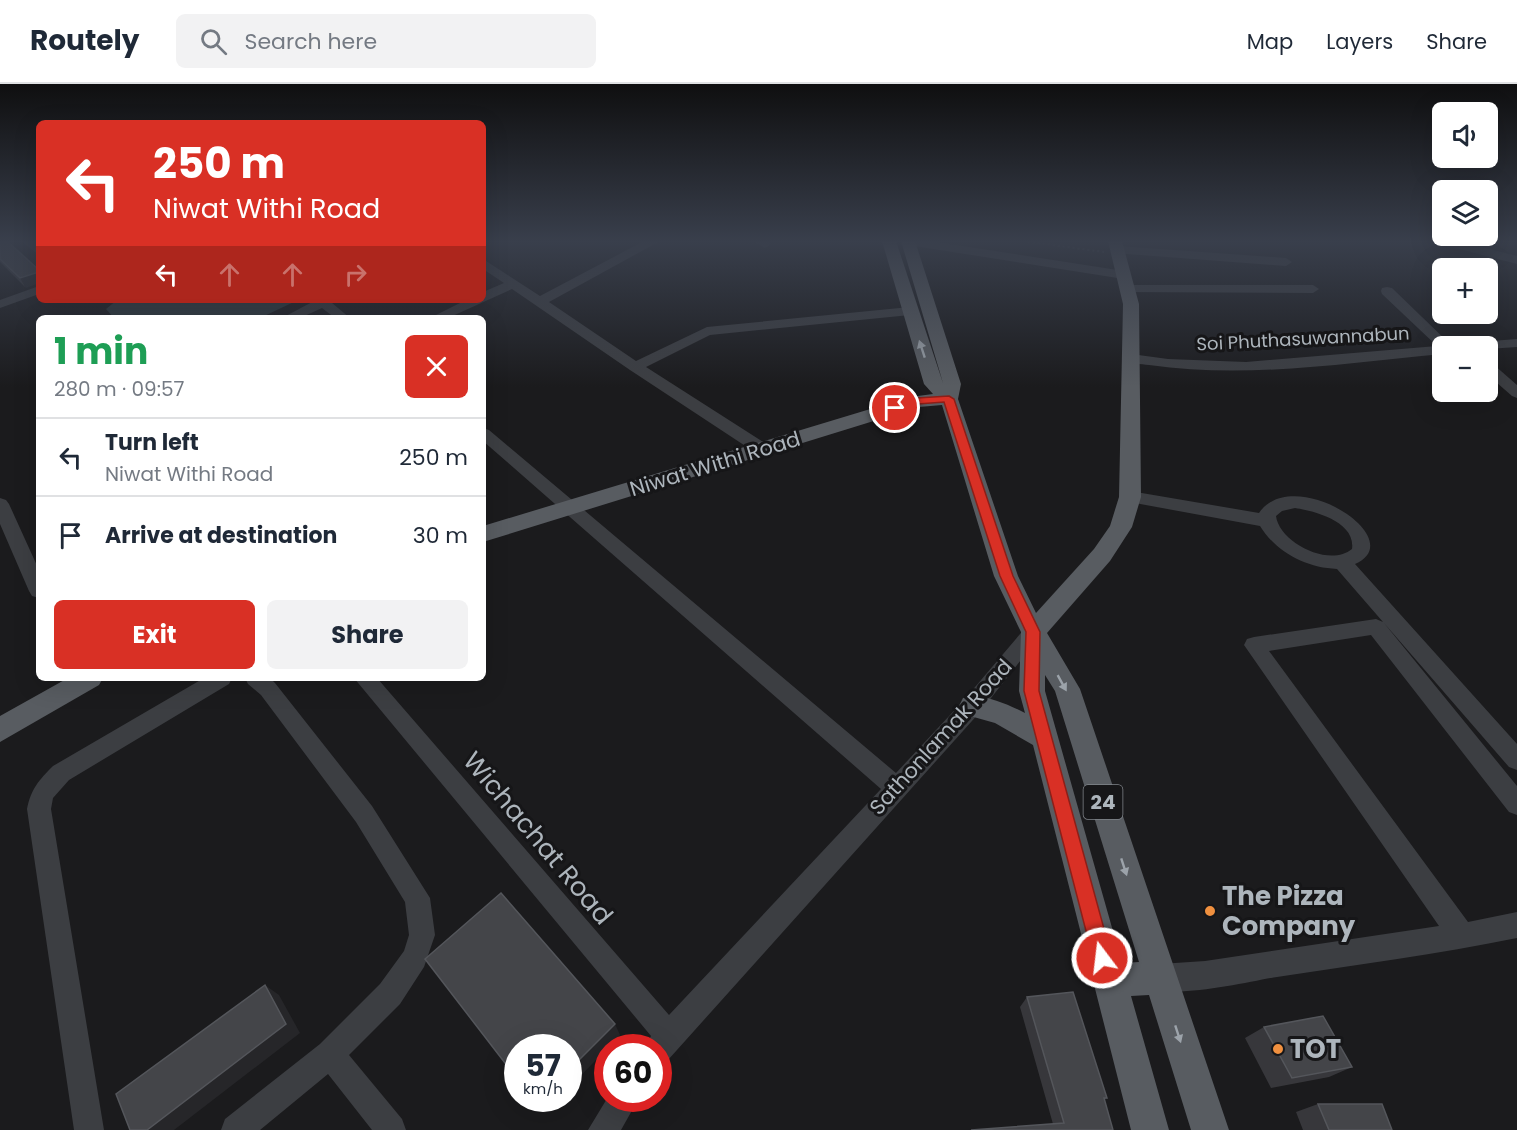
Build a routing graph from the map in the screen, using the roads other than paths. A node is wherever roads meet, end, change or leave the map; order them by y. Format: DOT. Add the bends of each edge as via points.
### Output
graph roads {
  1 [pos="521,290"];
  2 [pos="562,290"];
  3 [pos="903,290"];
  4 [pos="923,290"];
  5 [pos="1128,290"];
  6 [pos="36,291"];
  7 [pos="1387,291"];
  8 [pos="540,302"];
  9 [pos="321,303"];
  10 [pos="327,303"];
  11 [pos="470,303"];
  12 [pos="0,304"];
  13 [pos="909,311"];
  14 [pos="295,315"];
  15 [pos="340,315"];
  16 [pos="444,315"];
  17 [pos="1432,336"];
  18 [pos="1517,343"];
  19 [pos="1498,344"];
  20 [pos="1432,349"];
  21 [pos="1131,358"];
  22 [pos="635,367"];
  23 [pos="1498,376"];
  24 [pos="1517,393"];
  25 [pos="949,399"];
  26 [pos="486,436"];
  27 [pos="762,449"];
  28 [pos="1130,497"];
  29 [pos="0,504"];
  30 [pos="573,508"];
  31 [pos="1268,521"];
  32 [pos="486,533"];
  33 [pos="1342,562"];
  34 [pos="36,584"];
  35 [pos="1033,632"];
  36 [pos="81,681"];
  37 [pos="217,681"];
  38 [pos="259,681"];
  39 [pos="366,681"];
  40 [pos="972,706"];
  41 [pos="0,730"];
  42 [pos="1045,738"];
  43 [pos="1517,760"];
  44 [pos="897,788"];
  45 [pos="1517,804"];
  46 [pos="1517,925"];
  47 [pos="1461,936"];
  48 [pos="1160,978"];
  49 [pos="1108,980"];
  50 [pos="657,1034"];
  51 [pos="672,1034"];
  52 [pos="330,1054"];
  53 [pos="615,1112"];
  54 [pos="89,1130"];
  55 [pos="236,1130"];
  56 [pos="391,1130"];
  57 [pos="603,1130"];
  58 [pos="1150,1130"];
  59 [pos="1210,1130"];
  1 -- 8 [label="street"];
  2 -- 8 [label="street"];
  3 -- 13 [label="main road"];
  4 -- 25 [label="main road" via="952,384"];
  5 -- 21 [label="main road, Sathonlamak Road"];
  6 -- 12 [label="street"];
  7 -- 17 [label="street"];
  8 -- 22 [label="street"];
  9 -- 14 [label="street"];
  10 -- 15 [label="street"];
  11 -- 16 [label="street"];
  13 -- 22 [label="street" via="707,331"];
  25 -- 13 [label="main road, one-way" via="933,384"];
  18 -- 19 [label="street"];
  20 -- 21 [label="street, Soi Phuthasuwannabun" via="1246,366 1169,366"];
  21 -- 28 [label="main road, Sathonlamak Road"];
  22 -- 27 [label="street"];
  23 -- 24 [label="street"];
  25 -- 27 [label="main road, Niwat Withi Road" via="917,401"];
  25 -- 35 [label="main road" via="1006,576"];
  26 -- 30 [label="street"];
  27 -- 30 [label="main road, Niwat Withi Road"];
  28 -- 31 [label="street"];
  28 -- 35 [label="main road, Sathonlamak Road" via="1122,527 1102,555"];
  29 -- 34 [label="street"];
  30 -- 32 [label="main road, Niwat Withi Road"];
  30 -- 44 [label="street"];
  31 -- 33 [label="street" via="1273,535 1297,553"];
  31 -- 33 [label="street" via="1273,508 1295,502 1341,516 1359,534 1362,544 1353,559"];
  33 -- 43 [label="street"];
  35 -- 40 [label="street, Sathonlamak Road"];
  35 -- 42 [label="main road, 24" via="1032,691"];
  35 -- 48 [label="main road, 24, one-way" via="1066,689"];
  36 -- 41 [label="main road"];
  37 -- 54 [label="street" via="61,773 42,793 39,809"];
  38 -- 52 [label="street" via="364,813 417,898 422,935 415,958 390,994"];
  39 -- 50 [label="street, Wichachat Road"];
  40 -- 42 [label="main road" via="1002,714"];
  40 -- 44 [label="street, Sathonlamak Road"];
  42 -- 49 [label="main road, 24"];
  44 -- 51 [label="street, Sathonlamak Road"];
  45 -- 47 [label="street" via="1376,627 1254,645"];
  46 -- 47 [label="street"];
  47 -- 48 [label="street" via="1205,975"];
  48 -- 49 [label="main road"];
  48 -- 59 [label="main road, 24, one-way"];
  49 -- 58 [label="main road, 24"];
  52 -- 55 [label="street"];
  52 -- 56 [label="street"];
  53 -- 57 [label="street"];
}
